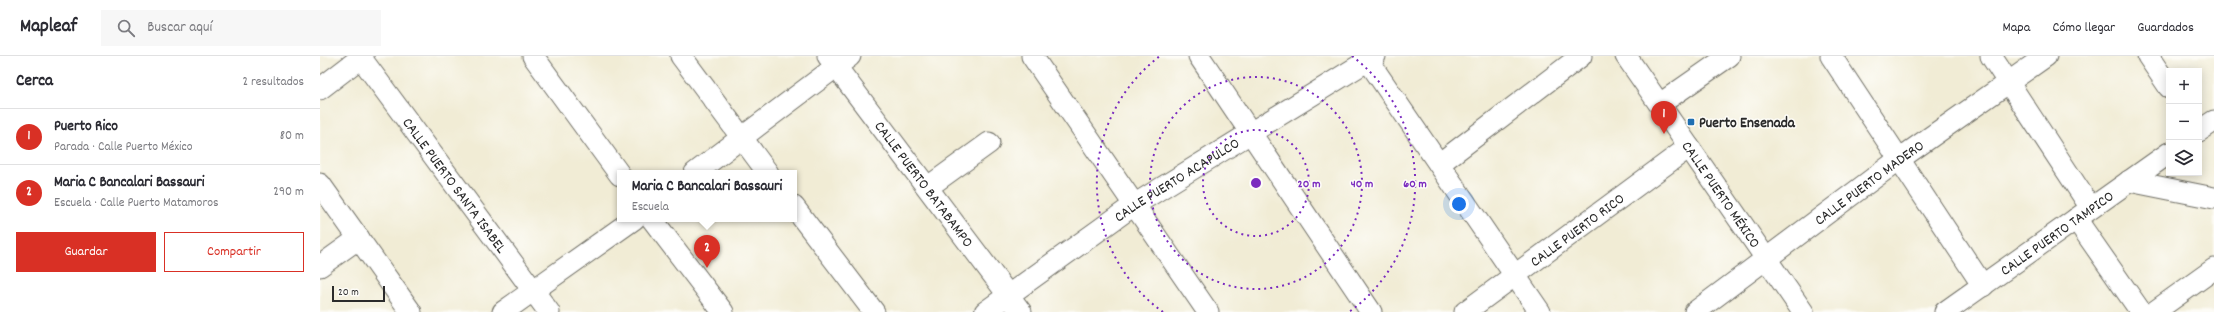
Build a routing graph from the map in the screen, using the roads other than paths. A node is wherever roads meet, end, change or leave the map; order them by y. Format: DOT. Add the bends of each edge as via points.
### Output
graph roads {
  1 [pos="533,56"];
  2 [pos="681,56"];
  3 [pos="1032,56"];
  4 [pos="1199,56"];
  5 [pos="1581,56"];
  6 [pos="1626,56"];
  7 [pos="1729,56"];
  8 [pos="1831,56"];
  9 [pos="1991,56"];
  10 [pos="2046,56"];
  11 [pos="2148,56"];
  12 [pos="362,57"];
  13 [pos="1369,58"];
  14 [pos="838,60"];
  15 [pos="2008,82"];
  16 [pos="2166,83"];
  17 [pos="320,89"];
  18 [pos="1660,104"];
  19 [pos="2214,121"];
  20 [pos="2202,129"];
  21 [pos="1252,133"];
  22 [pos="741,137"];
  23 [pos="988,144"];
  24 [pos="1689,147"];
  25 [pos="2166,155"];
  26 [pos="1898,160"];
  27 [pos="1439,164"];
  28 [pos="698,170"];
  29 [pos="766,170"];
  30 [pos="617,171"];
  31 [pos="2129,181"];
  32 [pos="320,184"];
  33 [pos="928,187"];
  34 [pos="2214,198"];
  35 [pos="1134,205"];
  36 [pos="797,211"];
  37 [pos="2084,213"];
  38 [pos="630,222"];
  39 [pos="654,222"];
  40 [pos="359,238"];
  41 [pos="1765,258"];
  42 [pos="320,266"];
  43 [pos="2214,269"];
  44 [pos="1515,274"];
  45 [pos="1982,286"];
  46 [pos="533,291"];
  47 [pos="1008,294"];
  48 [pos="411,312"];
  49 [pos="503,312"];
  50 [pos="549,312"];
  51 [pos="723,312"];
  52 [pos="874,312"];
  53 [pos="985,312"];
  54 [pos="1022,312"];
  55 [pos="1208,312"];
  56 [pos="1371,312"];
  57 [pos="1464,312"];
  58 [pos="1540,312"];
  59 [pos="1695,312"];
  60 [pos="1803,312"];
  61 [pos="1945,312"];
  62 [pos="2141,312"];
  63 [pos="2154,312"];
  1 -- 30 [label="street"];
  2 -- 22 [label="street"];
  3 -- 35 [label="street"];
  4 -- 21 [label="street"];
  5 -- 27 [label="street"];
  6 -- 18 [label="street, CALLE PUERTO MÉXICO"];
  7 -- 18 [label="street"];
  8 -- 26 [label="street"];
  9 -- 15 [label="street"];
  10 -- 15 [label="street, CALLE PUERTO MADERO"];
  11 -- 16 [label="street"];
  12 -- 17 [label="street"];
  12 -- 46 [label="street, CALLE PUERTO SANTA ISABEL"];
  13 -- 21 [label="street, CALLE PUERTO ACAPULCO"];
  13 -- 27 [label="street"];
  14 -- 22 [label="street"];
  14 -- 33 [label="street, CALLE PUERTO BATABAMPO"];
  15 -- 26 [label="street, CALLE PUERTO MADERO"];
  15 -- 37 [label="street"];
  18 -- 24 [label="street, CALLE PUERTO MÉXICO"];
  19 -- 20 [label="street"];
  21 -- 35 [label="street, CALLE PUERTO ACAPULCO"];
  21 -- 56 [label="street"];
  22 -- 28 [label="street"];
  22 -- 29 [label="street"];
  23 -- 33 [label="street"];
  24 -- 41 [label="street, CALLE PUERTO MÉXICO"];
  24 -- 44 [label="street, CALLE PUERTO RICO"];
  25 -- 31 [label="street, CALLE PUERTO TAMPICO"];
  26 -- 41 [label="street, CALLE PUERTO MADERO"];
  26 -- 45 [label="street"];
  27 -- 44 [label="street"];
  31 -- 34 [label="street"];
  31 -- 37 [label="street, CALLE PUERTO TAMPICO"];
  32 -- 40 [label="street"];
  33 -- 47 [label="street, CALLE PUERTO BATABAMPO"];
  35 -- 47 [label="street, CALLE PUERTO ACAPULCO"];
  35 -- 55 [label="street"];
  36 -- 52 [label="street"];
  37 -- 45 [label="street, CALLE PUERTO TAMPICO"];
  37 -- 62 [label="street"];
  38 -- 46 [label="street"];
  39 -- 51 [label="street"];
  40 -- 42 [label="street"];
  40 -- 48 [label="street"];
  41 -- 59 [label="street, CALLE PUERTO MADERO"];
  41 -- 60 [label="street, CALLE PUERTO MÉXICO"];
  43 -- 63 [label="street"];
  44 -- 57 [label="street, CALLE PUERTO RICO"];
  44 -- 58 [label="street"];
  45 -- 61 [label="street, CALLE PUERTO TAMPICO"];
  46 -- 49 [label="street"];
  46 -- 50 [label="street, CALLE PUERTO SANTA ISABEL"];
  47 -- 53 [label="street, CALLE PUERTO ACAPULCO"];
  47 -- 54 [label="street, CALLE PUERTO BATABAMPO"];
}
